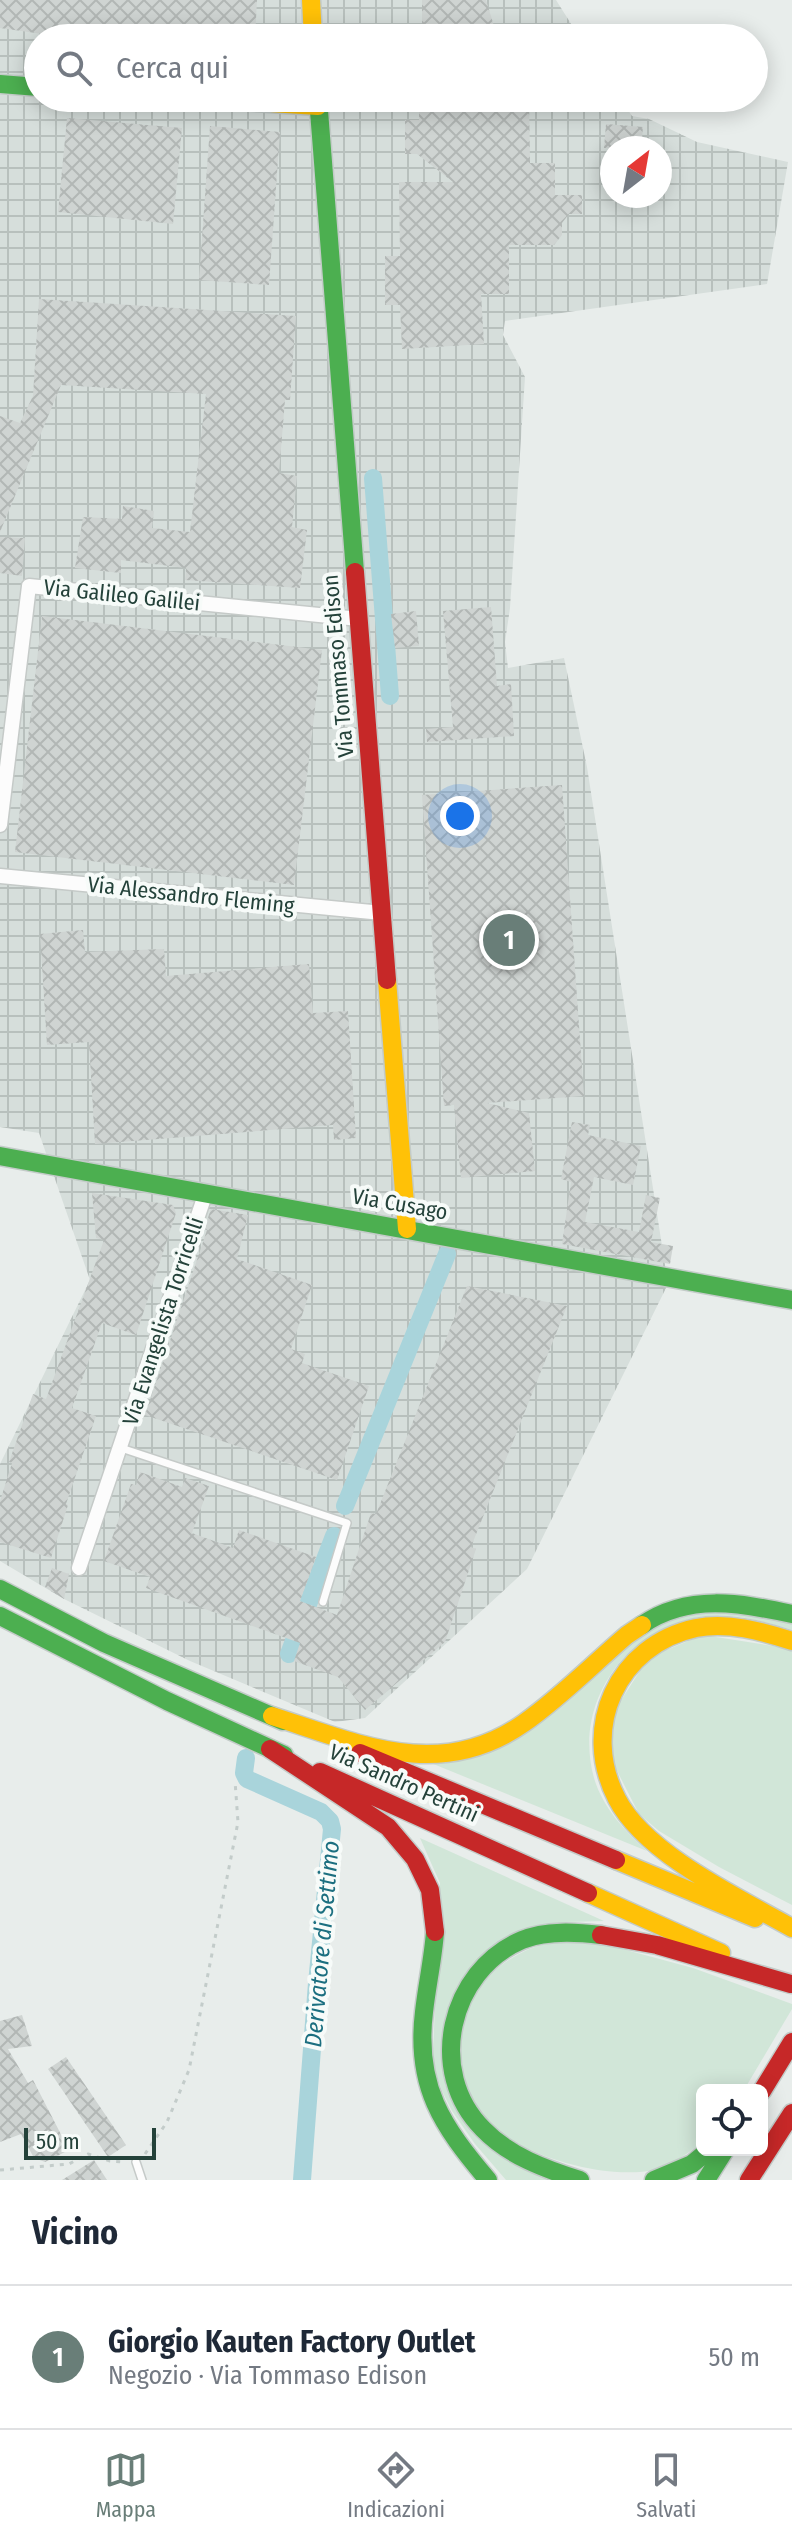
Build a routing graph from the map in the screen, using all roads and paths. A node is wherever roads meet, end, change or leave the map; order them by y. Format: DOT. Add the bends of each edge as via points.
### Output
graph roads {
  1 [pos="311,0"];
  2 [pos="312,24"];
  3 [pos="0,84"];
  4 [pos="24,86"];
  5 [pos="319,112"];
  6 [pos="359,619"];
  7 [pos="0,825"];
  8 [pos="0,876"];
  9 [pos="382,913"];
  10 [pos="0,1156"];
  11 [pos="205,1195"];
  12 [pos="407,1229"];
  13 [pos="792,1300"];
  14 [pos="121,1448"];
  15 [pos="79,1568"];
  16 [pos="0,1589"];
  17 [pos="323,1602"];
  18 [pos="792,1614"];
  19 [pos="2,1618"];
  20 [pos="792,1641"];
  21 [pos="272,1716"];
  22 [pos="270,1749"];
  23 [pos="235,1781"];
  24 [pos="792,1931"];
  25 [pos="791,1985"];
  26 [pos="788,2049"];
  27 [pos="766,2084"];
  28 [pos="792,2113"];
  29 [pos="702,2156"];
  30 [pos="721,2156"];
  31 [pos="136,2162"];
  32 [pos="0,2170"];
  33 [pos="142,2180"];
  34 [pos="488,2180"];
  35 [pos="580,2180"];
  36 [pos="654,2180"];
  37 [pos="706,2180"];
  38 [pos="749,2180"];
  1 -- 2 [label="main road"];
  3 -- 4 [label="main road"];
  5 -- 6 [label="main road, Via Tommaso Edison"];
  6 -- 7 [label="street, Via Galileo Galilei" via="29,586"];
  6 -- 9 [label="main road, Via Tommaso Edison"];
  8 -- 9 [label="street, Via Alessandro Fleming"];
  9 -- 12 [label="main road, Via Tommaso Edison"];
  10 -- 11 [label="main road, Via Cusago"];
  11 -- 12 [label="main road, Via Cusago"];
  11 -- 14 [label="street, Via Evangelista Torricelli"];
  12 -- 13 [label="main road, Via Cusago"];
  14 -- 15 [label="street, Via Evangelista Torricelli"];
  14 -- 17 [label="lane, Via Evangelista Torricelli" via="347,1523"];
  16 -- 21 [label="main road, Via Sandro Pertini" via="164,1671"];
  18 -- 21 [label="main road" via="716,1601 652,1616 524,1724 456,1753 387,1750"];
  19 -- 22 [label="main road, Via Sandro Pertini"];
  20 -- 24 [label="main road" via="727,1626 670,1635 645,1649 610,1694 601,1751 606,1776 634,1823 694,1870"];
  21 -- 24 [label="main road, Via Sandro Pertini"];
  22 -- 25 [label="main road, Via Sandro Pertini"];
  22 -- 34 [label="main road" via="388,1827 427,1878 436,1930 424,2032 426,2082 448,2130"];
  23 -- 31 [label="path" via="238,1822 189,2070 167,2122"];
  25 -- 35 [label="main road" via="595,1932 525,1939 494,1956 468,1986 454,2014 449,2049 455,2090 499,2145 539,2167"];
  26 -- 27 [label="main road"];
  28 -- 38 [label="main road"];
  29 -- 36 [label="main road"];
  30 -- 37 [label="main road"];
  31 -- 32 [label="path" via="88,2154 69,2164"];
  31 -- 33 [label="lane"];
}
